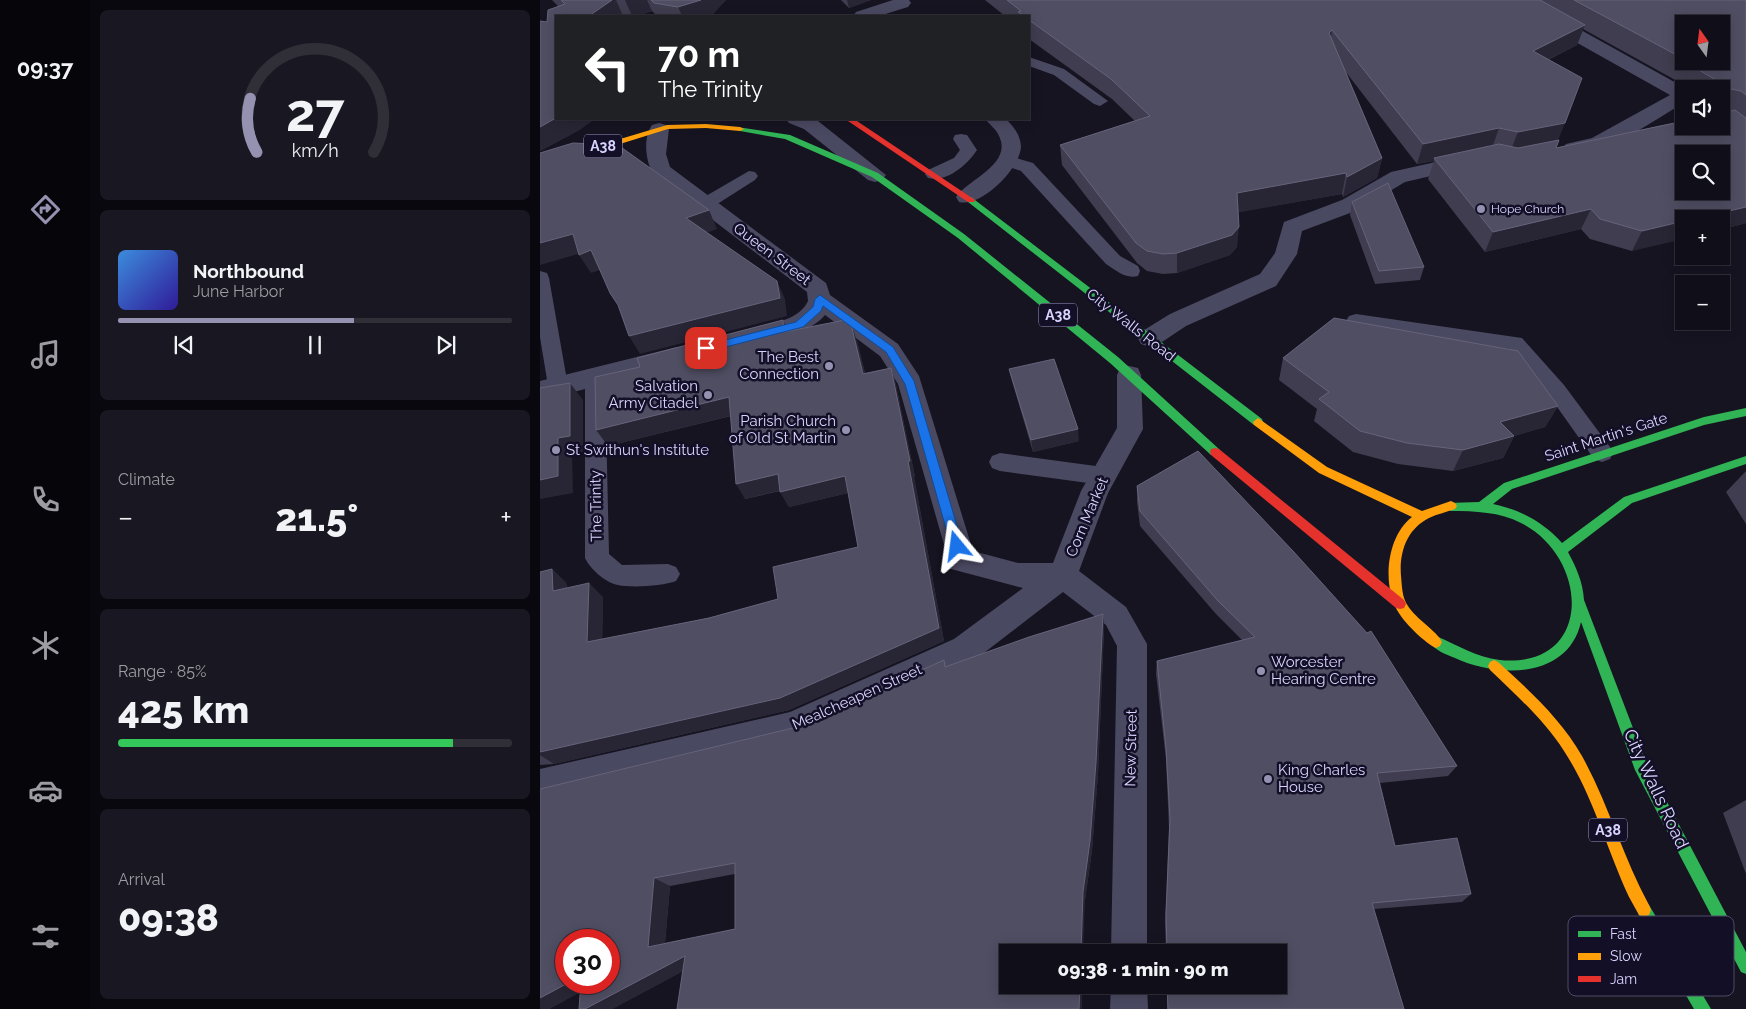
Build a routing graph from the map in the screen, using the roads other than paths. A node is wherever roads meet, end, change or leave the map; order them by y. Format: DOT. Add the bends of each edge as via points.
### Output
graph roads {
  1 [pos="1514,0"];
  2 [pos="907,5"];
  3 [pos="866,15"];
  4 [pos="876,15"];
  5 [pos="1030,58"];
  6 [pos="1675,90"];
  7 [pos="1675,100"];
  8 [pos="1100,101"];
  9 [pos="798,120"];
  10 [pos="850,120"];
  11 [pos="996,120"];
  12 [pos="669,124"];
  13 [pos="961,139"];
  14 [pos="1554,151"];
  15 [pos="1482,158"];
  16 [pos="1006,160"];
  17 [pos="540,166"];
  18 [pos="934,174"];
  19 [pos="875,175"];
  20 [pos="749,176"];
  21 [pos="967,197"];
  22 [pos="705,204"];
  23 [pos="1131,272"];
  24 [pos="540,278"];
  25 [pos="820,299"];
  26 [pos="1356,321"];
  27 [pos="1150,338"];
  28 [pos="725,344"];
  29 [pos="697,351"];
  30 [pos="1129,375"];
  31 [pos="595,377"];
  32 [pos="549,389"];
  33 [pos="1746,412"];
  34 [pos="1602,453"];
  35 [pos="1746,460"];
  36 [pos="1000,462"];
  37 [pos="1102,476"];
  38 [pos="1483,506"];
  39 [pos="1422,516"];
  40 [pos="1562,550"];
  41 [pos="668,574"];
  42 [pos="1063,575"];
  43 [pos="1400,604"];
  44 [pos="1581,604"];
  45 [pos="1494,666"];
  46 [pos="540,785"];
  47 [pos="1648,916"];
  48 [pos="1719,916"];
  49 [pos="1129,944"];
  50 [pos="1734,944"];
  51 [pos="1746,967"];
  52 [pos="1129,994"];
  53 [pos="1695,996"];
  54 [pos="1128,1009"];
  55 [pos="1703,1009"];
  1 -- 6 [label="street"];
  2 -- 3 [label="street"];
  2 -- 4 [label="street"];
  5 -- 8 [label="lane" via="1059,72"];
  7 -- 14 [label="street" via="1598,143"];
  9 -- 19 [label="street" via="810,125"];
  10 -- 18 [label="main road, City Walls Road / A38"];
  11 -- 16 [label="street" via="1010,136 1010,155"];
  12 -- 17 [label="main road, A38"];
  12 -- 19 [label="main road, A38" via="754,130 787,137"];
  12 -- 22 [label="street, Queen Street" via="656,154 661,170"];
  13 -- 18 [label="lane" via="970,150 960,162"];
  15 -- 27 [label="street" via="1398,176 1350,205 1292,227 1286,254 1268,280 1178,320"];
  16 -- 21 [label="street" via="996,175"];
  16 -- 23 [label="lane" via="1027,166 1114,260"];
  18 -- 21 [label="main road, City Walls Road / A38"];
  19 -- 30 [label="main road, A38" via="961,236"];
  20 -- 22 [label="lane"];
  21 -- 27 [label="main road, City Walls Road / A38"];
  22 -- 25 [label="street, Queen Street" via="818,289"];
  24 -- 32 [label="lane"];
  25 -- 28 [label="street" via="818,309 800,324"];
  25 -- 42 [label="street, Queen Street" via="889,350 910,383 961,560 1018,576"];
  26 -- 34 [label="lane" via="1515,343 1557,391"];
  27 -- 39 [label="main road, City Walls Road / A38" via="1323,470"];
  29 -- 31 [label="street"];
  30 -- 37 [label="street, Corn Market" via="1130,429"];
  30 -- 43 [label="main road, A38" via="1191,432"];
  31 -- 32 [label="street"];
  31 -- 41 [label="lane, The Trinity" via="597,558 618,575"];
  33 -- 34 [label="main road, Saint Martin's Gate" via="1704,421"];
  34 -- 38 [label="main road, Saint Martin's Gate" via="1508,486"];
  35 -- 40 [label="main road" via="1628,500"];
  36 -- 37 [label="lane"];
  37 -- 42 [label="street, Corn Market"];
  38 -- 39 [label="main road, A38" via="1451,506"];
  38 -- 40 [label="main road, A38" via="1521,517 1540,529"];
  39 -- 43 [label="main road, A38" via="1399,539 1392,560"];
  40 -- 44 [label="main road, A38" via="1577,578"];
  42 -- 46 [label="street, Mealcheapen Street" via="965,649 792,727"];
  42 -- 49 [label="street, New Street" via="1116,616 1132,644"];
  43 -- 45 [label="main road, A38" via="1419,630 1458,656"];
  44 -- 45 [label="main road, A38" via="1574,632 1550,655 1530,664"];
  44 -- 48 [label="main road, City Walls Road / A38" via="1640,765"];
  45 -- 47 [label="main road, A38" via="1539,709 1576,758 1631,888"];
  50 -- 51 [label="main road, City Walls Road / A38"];
  52 -- 54 [label="street"];
  53 -- 55 [label="main road, A38"];
}
